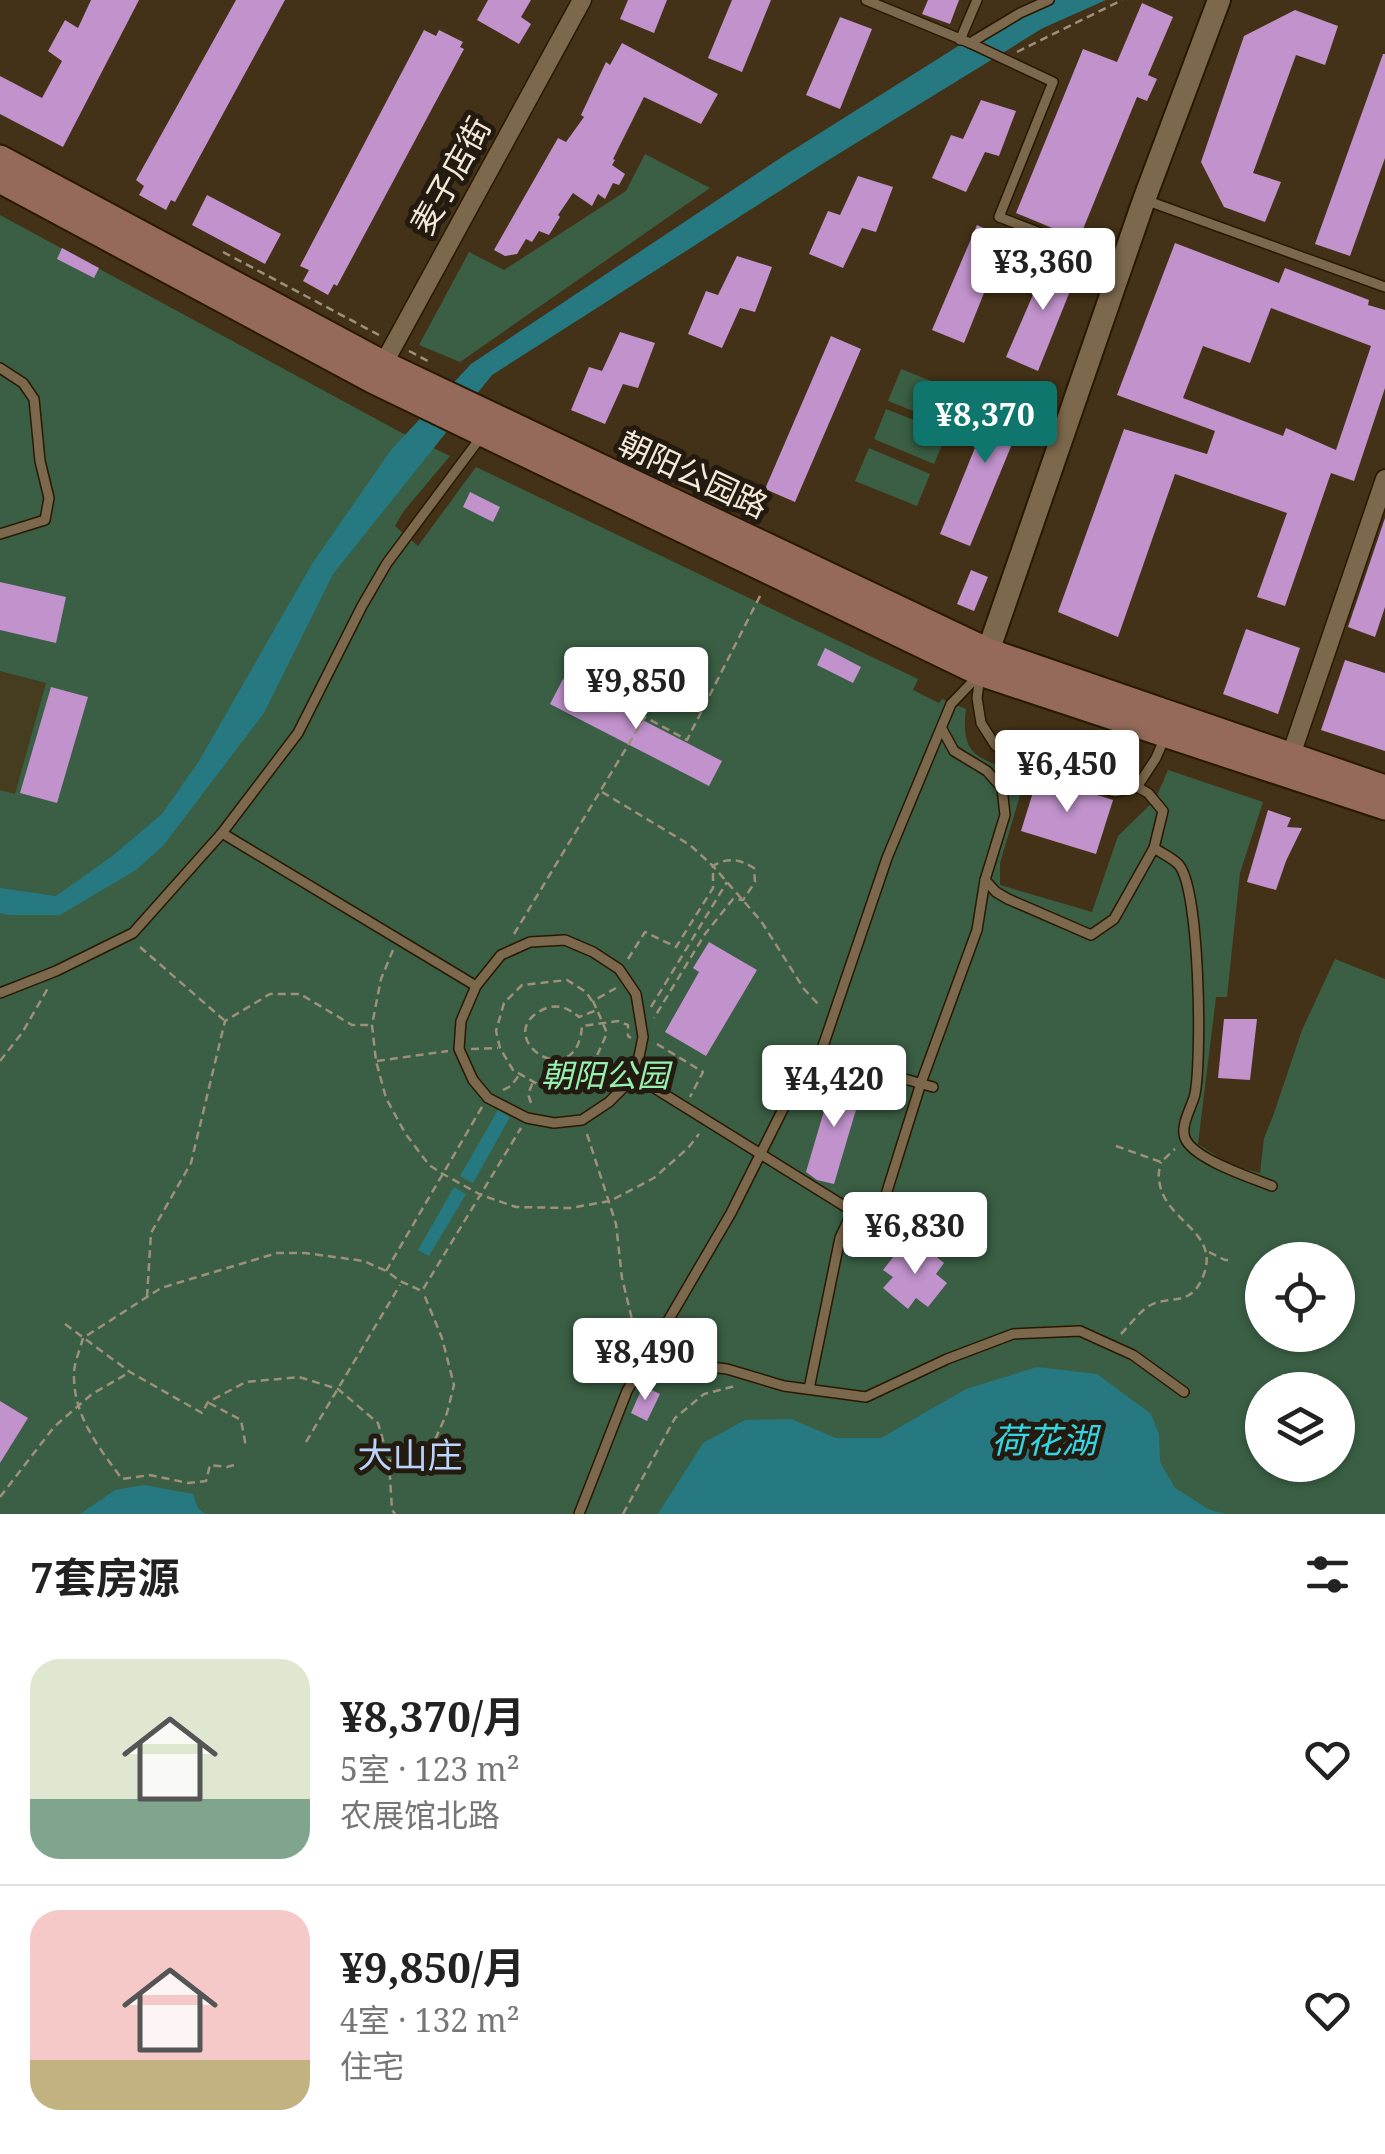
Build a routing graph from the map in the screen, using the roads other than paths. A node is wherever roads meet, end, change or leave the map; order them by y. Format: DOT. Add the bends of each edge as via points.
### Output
graph roads {
  1 [pos="582,0"];
  2 [pos="977,0"];
  3 [pos="1048,0"];
  4 [pos="1219,0"];
  5 [pos="869,1"];
  6 [pos="965,42"];
  7 [pos="0,158"];
  8 [pos="0,180"];
  9 [pos="1144,200"];
  10 [pos="1122,264"];
  11 [pos="1385,287"];
  12 [pos="384,362"];
  13 [pos="0,368"];
  14 [pos="483,427"];
  15 [pos="1385,479"];
  16 [pos="0,534"];
  17 [pos="984,662"];
  18 [pos="942,728"];
  19 [pos="1166,735"];
  20 [pos="1291,755"];
  21 [pos="1137,787"];
  22 [pos="1385,788"];
  23 [pos="1385,807"];
  24 [pos="222,832"];
  25 [pos="1154,848"];
  26 [pos="986,880"];
  27 [pos="476,986"];
  28 [pos="0,994"];
  29 [pos="820,1055"];
  30 [pos="635,1076"];
  31 [pos="921,1084"];
  32 [pos="933,1087"];
  33 [pos="761,1154"];
  34 [pos="1272,1186"];
  35 [pos="852,1212"];
  36 [pos="878,1228"];
  37 [pos="646,1359"];
  38 [pos="809,1389"];
  39 [pos="1184,1392"];
  40 [pos="579,1514"];
  1 -- 12 [label="street, 麦子店街"];
  2 -- 6 [label="lane"];
  3 -- 6 [label="lane"];
  4 -- 9 [label="street"];
  5 -- 6 [label="lane"];
  6 -- 10 [label="lane" via="1053,82 999,216"];
  7 -- 12 [label="main road, 朝阳公园路"];
  8 -- 12 [label="main road, 朝阳公园路"];
  9 -- 10 [label="street"];
  9 -- 11 [label="lane"];
  10 -- 17 [label="street"];
  12 -- 14 [label="main road, 朝阳公园路"];
  13 -- 16 [label="lane" via="34,399 48,498 45,520"];
  14 -- 17 [label="main road, 朝阳公园路"];
  14 -- 17 [label="main road, 朝阳公园路" via="774,574"];
  14 -- 24 [label="lane" via="387,563 298,733"];
  15 -- 20 [label="street"];
  17 -- 18 [label="lane" via="951,704"];
  17 -- 19 [label="main road, 朝阳公园路"];
  17 -- 20 [label="main road, 朝阳公园路"];
  17 -- 21 [label="lane" via="977,692 981,723 1012,760 1116,792"];
  18 -- 26 [label="lane" via="954,751 1002,788 1005,815"];
  18 -- 29 [label="lane" via="887,858"];
  19 -- 21 [label="lane"];
  19 -- 23 [label="main road, 朝阳公园路"];
  20 -- 22 [label="main road, 朝阳公园路"];
  21 -- 25 [label="lane" via="1163,811"];
  24 -- 27 [label="lane"];
  24 -- 28 [label="lane" via="133,934"];
  25 -- 26 [label="lane" via="1114,919 1090,935 1008,899"];
  25 -- 34 [label="lane" via="1178,864 1190,888 1198,1059 1185,1138 1232,1171"];
  26 -- 31 [label="lane" via="977,930"];
  27 -- 30 [label="lane" via="502,955 530,942 565,940 593,952 619,970 636,994"];
  27 -- 30 [label="lane" via="461,1021 459,1050 488,1098 527,1118 554,1124 582,1120"];
  29 -- 31 [label="lane"];
  29 -- 33 [label="lane"];
  30 -- 33 [label="lane"];
  31 -- 32 [label="lane"];
  31 -- 35 [label="lane" via="882,1204"];
  33 -- 35 [label="lane"];
  33 -- 37 [label="lane"];
  35 -- 36 [label="lane"];
  35 -- 38 [label="lane" via="840,1238"];
  37 -- 38 [label="lane"];
  37 -- 40 [label="lane" via="626,1392"];
  38 -- 39 [label="lane" via="866,1397 1013,1334 1080,1332 1134,1355"];
}
